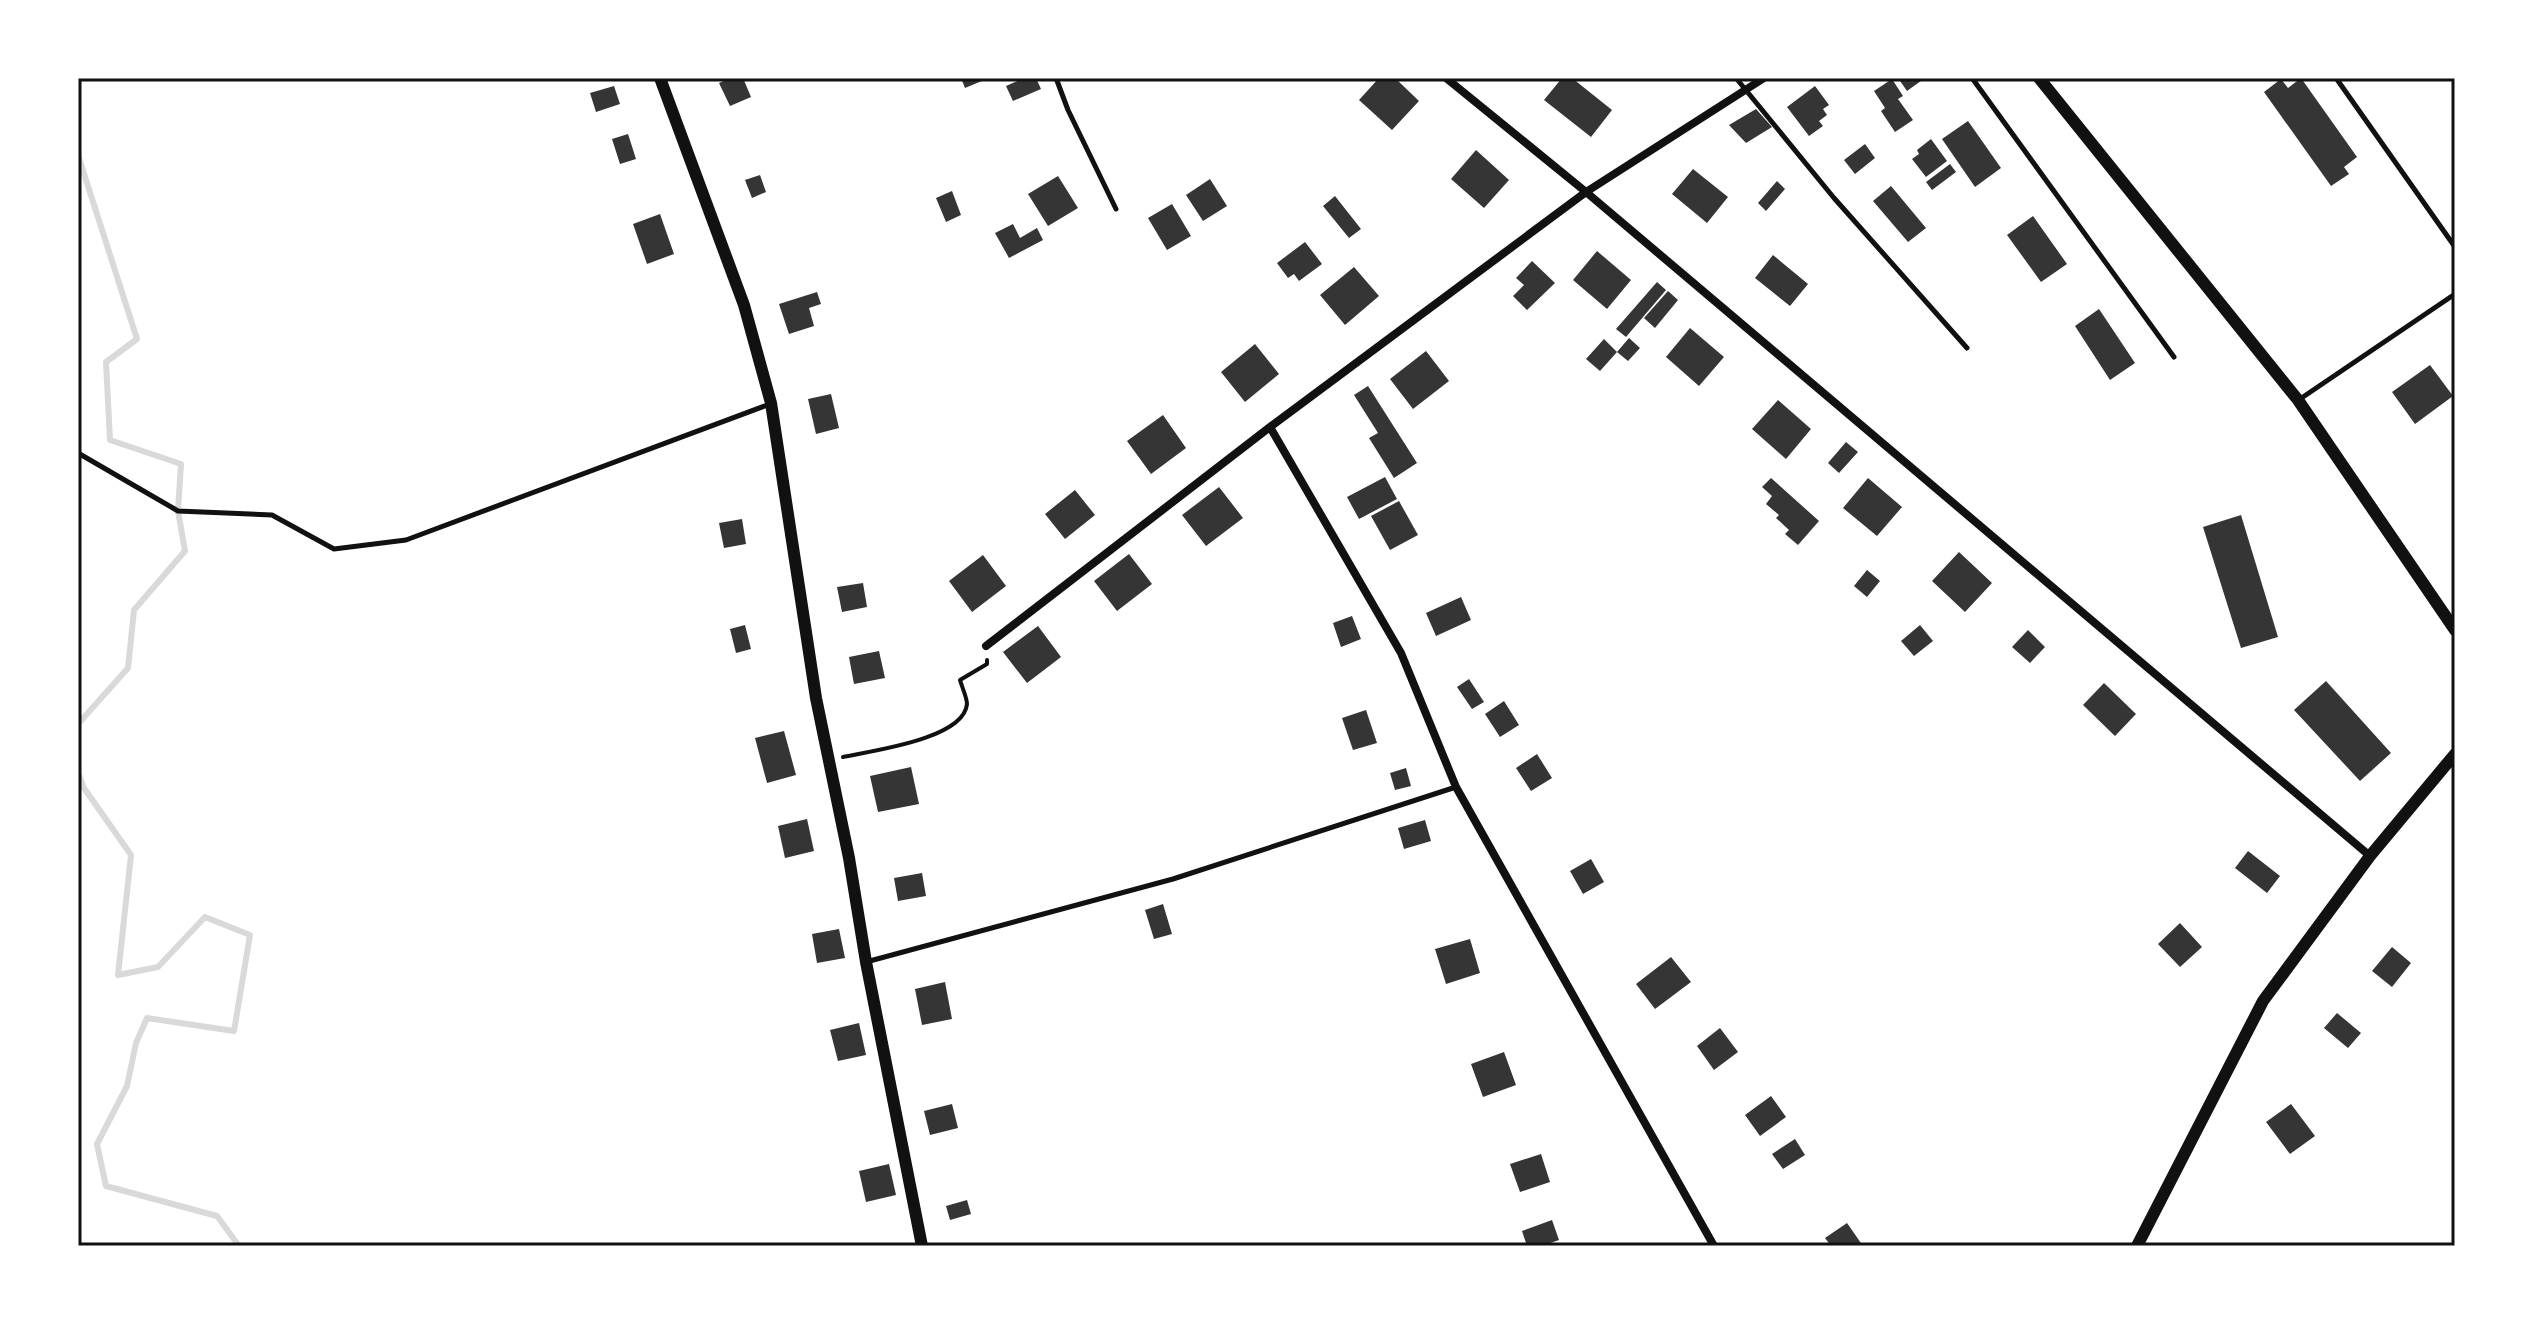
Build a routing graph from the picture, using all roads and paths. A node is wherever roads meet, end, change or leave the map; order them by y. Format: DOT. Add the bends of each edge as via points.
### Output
graph roads {
  1 [pos="660,78"];
  2 [pos="1056,78"];
  3 [pos="1446,78"];
  4 [pos="1736,78"];
  5 [pos="1764,78"];
  6 [pos="1972,78"];
  7 [pos="2039,78"];
  8 [pos="2336,78"];
  9 [pos="1746,90"];
  10 [pos="1586,192"];
  11 [pos="1116,209"];
  12 [pos="2455,247"];
  13 [pos="2455,294"];
  14 [pos="1967,348"];
  15 [pos="2174,357"];
  16 [pos="2298,400"];
  17 [pos="771,403"];
  18 [pos="1270,427"];
  19 [pos="78,453"];
  20 [pos="2455,630"];
  21 [pos="986,646"];
  22 [pos="2455,754"];
  23 [pos="829,761"];
  24 [pos="1456,787"];
  25 [pos="2370,856"];
  26 [pos="866,962"];
  27 [pos="922,1246"];
  28 [pos="1714,1246"];
  29 [pos="2137,1246"];
  1 -- 17 [label="street" via="744,305"];
  2 -- 11 [label="lane"];
  3 -- 10 [label="street"];
  4 -- 9 [label="lane"];
  5 -- 9 [label="street"];
  6 -- 15 [label="lane"];
  7 -- 16 [label="street"];
  8 -- 12 [label="lane"];
  9 -- 10 [label="street"];
  9 -- 14 [label="lane"];
  10 -- 18 [label="street"];
  10 -- 25 [label="street"];
  13 -- 16 [label="lane"];
  16 -- 20 [label="street"];
  17 -- 19 [label="lane" via="406,540 334,549 272,515 178,511"];
  17 -- 23 [label="street"];
  18 -- 21 [label="street"];
  18 -- 24 [label="street" via="1401,653"];
  21 -- 23 [label="path" via="987,664 960,680 967,704 961,719 942,733"];
  22 -- 25 [label="street"];
  23 -- 26 [label="street"];
  24 -- 26 [label="lane" via="1173,879"];
  24 -- 28 [label="street"];
  25 -- 29 [label="street" via="2263,1001"];
  26 -- 27 [label="street"];
}
